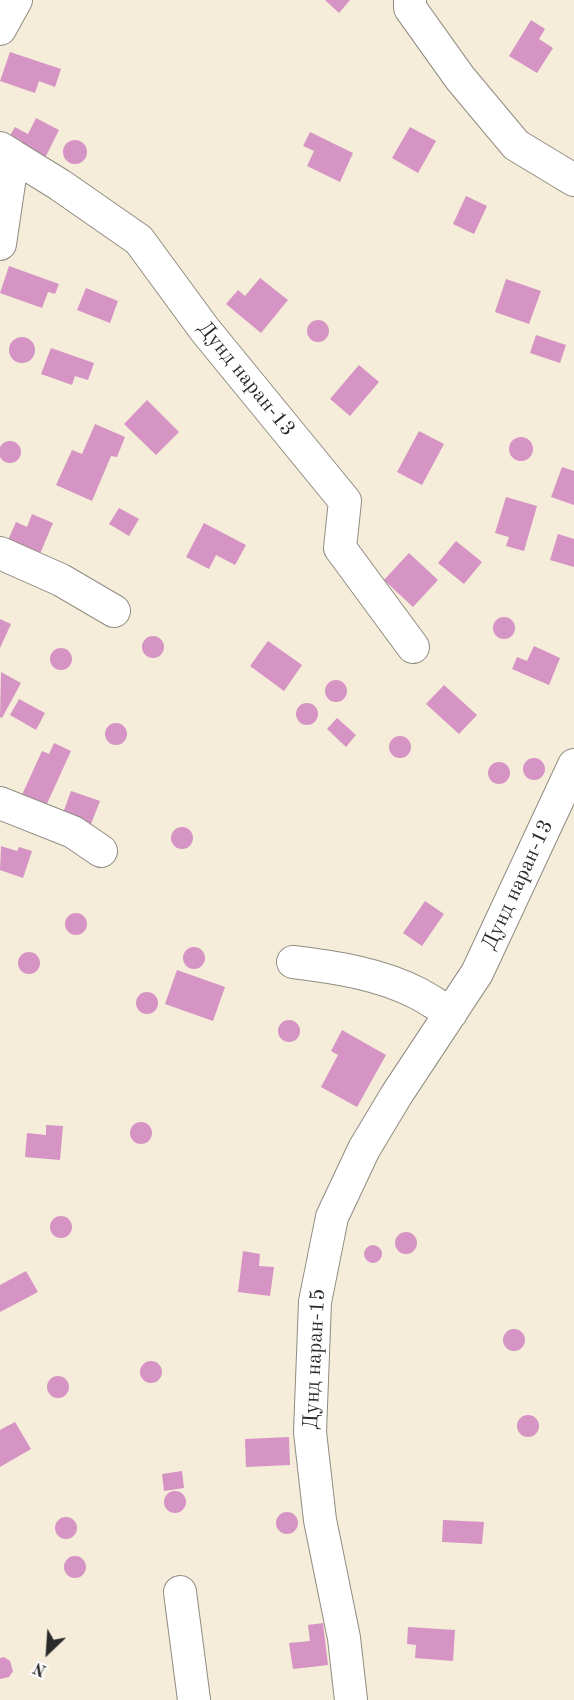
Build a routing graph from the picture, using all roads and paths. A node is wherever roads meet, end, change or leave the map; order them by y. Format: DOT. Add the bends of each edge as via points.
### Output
graph roads {
  1 [pos="16,0"];
  2 [pos="410,0"];
  3 [pos="0,28"];
  4 [pos="7,152"];
  5 [pos="574,180"];
  6 [pos="0,244"];
  7 [pos="0,553"];
  8 [pos="114,610"];
  9 [pos="412,647"];
  10 [pos="574,765"];
  11 [pos="0,803"];
  12 [pos="101,850"];
  13 [pos="293,962"];
  14 [pos="477,973"];
  15 [pos="451,1013"];
  16 [pos="180,1592"];
  17 [pos="194,1700"];
  18 [pos="351,1700"];
  1 -- 3 [label="street"];
  2 -- 5 [label="street" via="410,8 460,78 516,145"];
  4 -- 6 [label="street"];
  4 -- 9 [label="street, Дунд наран-13" via="139,240 205,330 345,501 340,548"];
  7 -- 8 [label="street" via="61,580"];
  10 -- 14 [label="street, Дунд наран-13"];
  11 -- 12 [label="street" via="73,832"];
  13 -- 15 [label="street" via="376,978 417,993"];
  14 -- 15 [label="street, Дунд наран-15"];
  15 -- 18 [label="street, Дунд наран-15" via="364,1149 332,1217 315,1302 310,1432 320,1520 344,1638"];
  16 -- 17 [label="street"];
}
